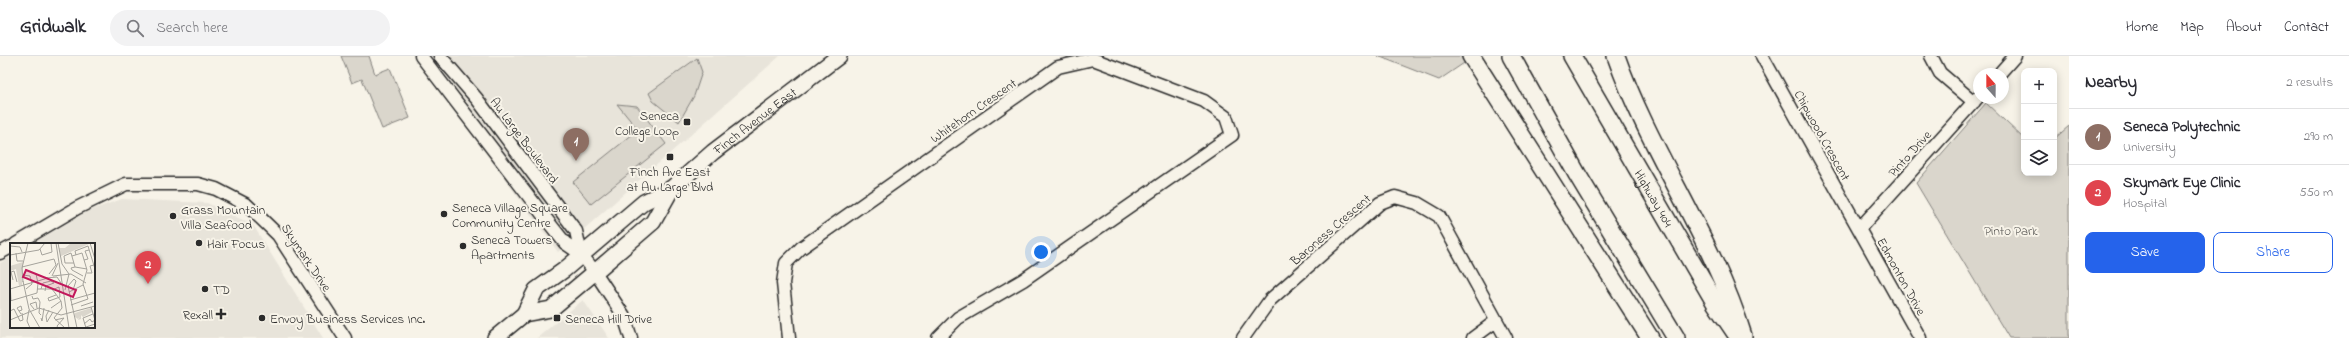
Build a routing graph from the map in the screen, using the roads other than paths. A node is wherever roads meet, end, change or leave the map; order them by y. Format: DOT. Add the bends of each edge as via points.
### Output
graph roads {
  1 [pos="421,56"];
  2 [pos="440,56"];
  3 [pos="839,56"];
  4 [pos="1471,56"];
  5 [pos="1511,56"];
  6 [pos="1572,56"];
  7 [pos="1616,56"];
  8 [pos="1762,56"];
  9 [pos="1931,56"];
  10 [pos="2015,56"];
  11 [pos="2004,68"];
  12 [pos="1973,96"];
  13 [pos="1973,103"];
  14 [pos="672,188"];
  15 [pos="1859,229"];
  16 [pos="18,243"];
  17 [pos="10,247"];
  18 [pos="0,253"];
  19 [pos="582,254"];
  20 [pos="595,272"];
  21 [pos="524,314"];
  22 [pos="1496,321"];
  23 [pos="345,338"];
  24 [pos="495,338"];
  25 [pos="631,338"];
  26 [pos="789,338"];
  27 [pos="938,338"];
  28 [pos="1243,338"];
  29 [pos="1473,338"];
  30 [pos="1506,338"];
  31 [pos="1650,338"];
  32 [pos="1676,338"];
  33 [pos="1739,338"];
  34 [pos="1744,338"];
  35 [pos="1920,338"];
  1 -- 19 [label="street" via="565,243"];
  2 -- 19 [label="street, Au Large Boulevard" via="477,99 576,231"];
  3 -- 14 [label="main road, Finch Avenue East" via="713,152"];
  4 -- 31 [label="highway"];
  5 -- 32 [label="highway" via="1577,174"];
  6 -- 33 [label="highway, Highway 404" via="1716,304"];
  7 -- 34 [label="highway" via="1640,116 1729,292"];
  8 -- 15 [label="street, Chipwood Crescent"];
  9 -- 12 [label="street" via="1940,73"];
  10 -- 11 [label="street"];
  13 -- 15 [label="street, Pinto Drive"];
  14 -- 19 [label="main road, Finch Avenue East" via="644,202"];
  14 -- 20 [label="main road, Finch Avenue East" via="653,222"];
  15 -- 35 [label="street, Edmonton Drive"];
  16 -- 23 [label="street, Skymark Drive" via="77,208 126,184 198,184 216,189 247,205 278,235"];
  17 -- 18 [label="street"];
  19 -- 20 [label="street"];
  19 -- 21 [label="main road, Finch Avenue East" via="536,290"];
  20 -- 21 [label="main road, Finch Avenue East" via="551,309"];
  20 -- 25 [label="street" via="624,316"];
  21 -- 24 [label="main road, Finch Avenue East"];
  22 -- 28 [label="street, Baroness Crescent" via="1439,216 1417,203 1395,197 1380,203 1270,300"];
  22 -- 29 [label="street"];
  22 -- 30 [label="street, Baroness Crescent"];
  26 -- 27 [label="street, Whitehorn Crescent" via="783,283 786,263 801,248 1058,67 1093,59 1204,101 1226,118 1232,135 1023,280 958,318"];
}
